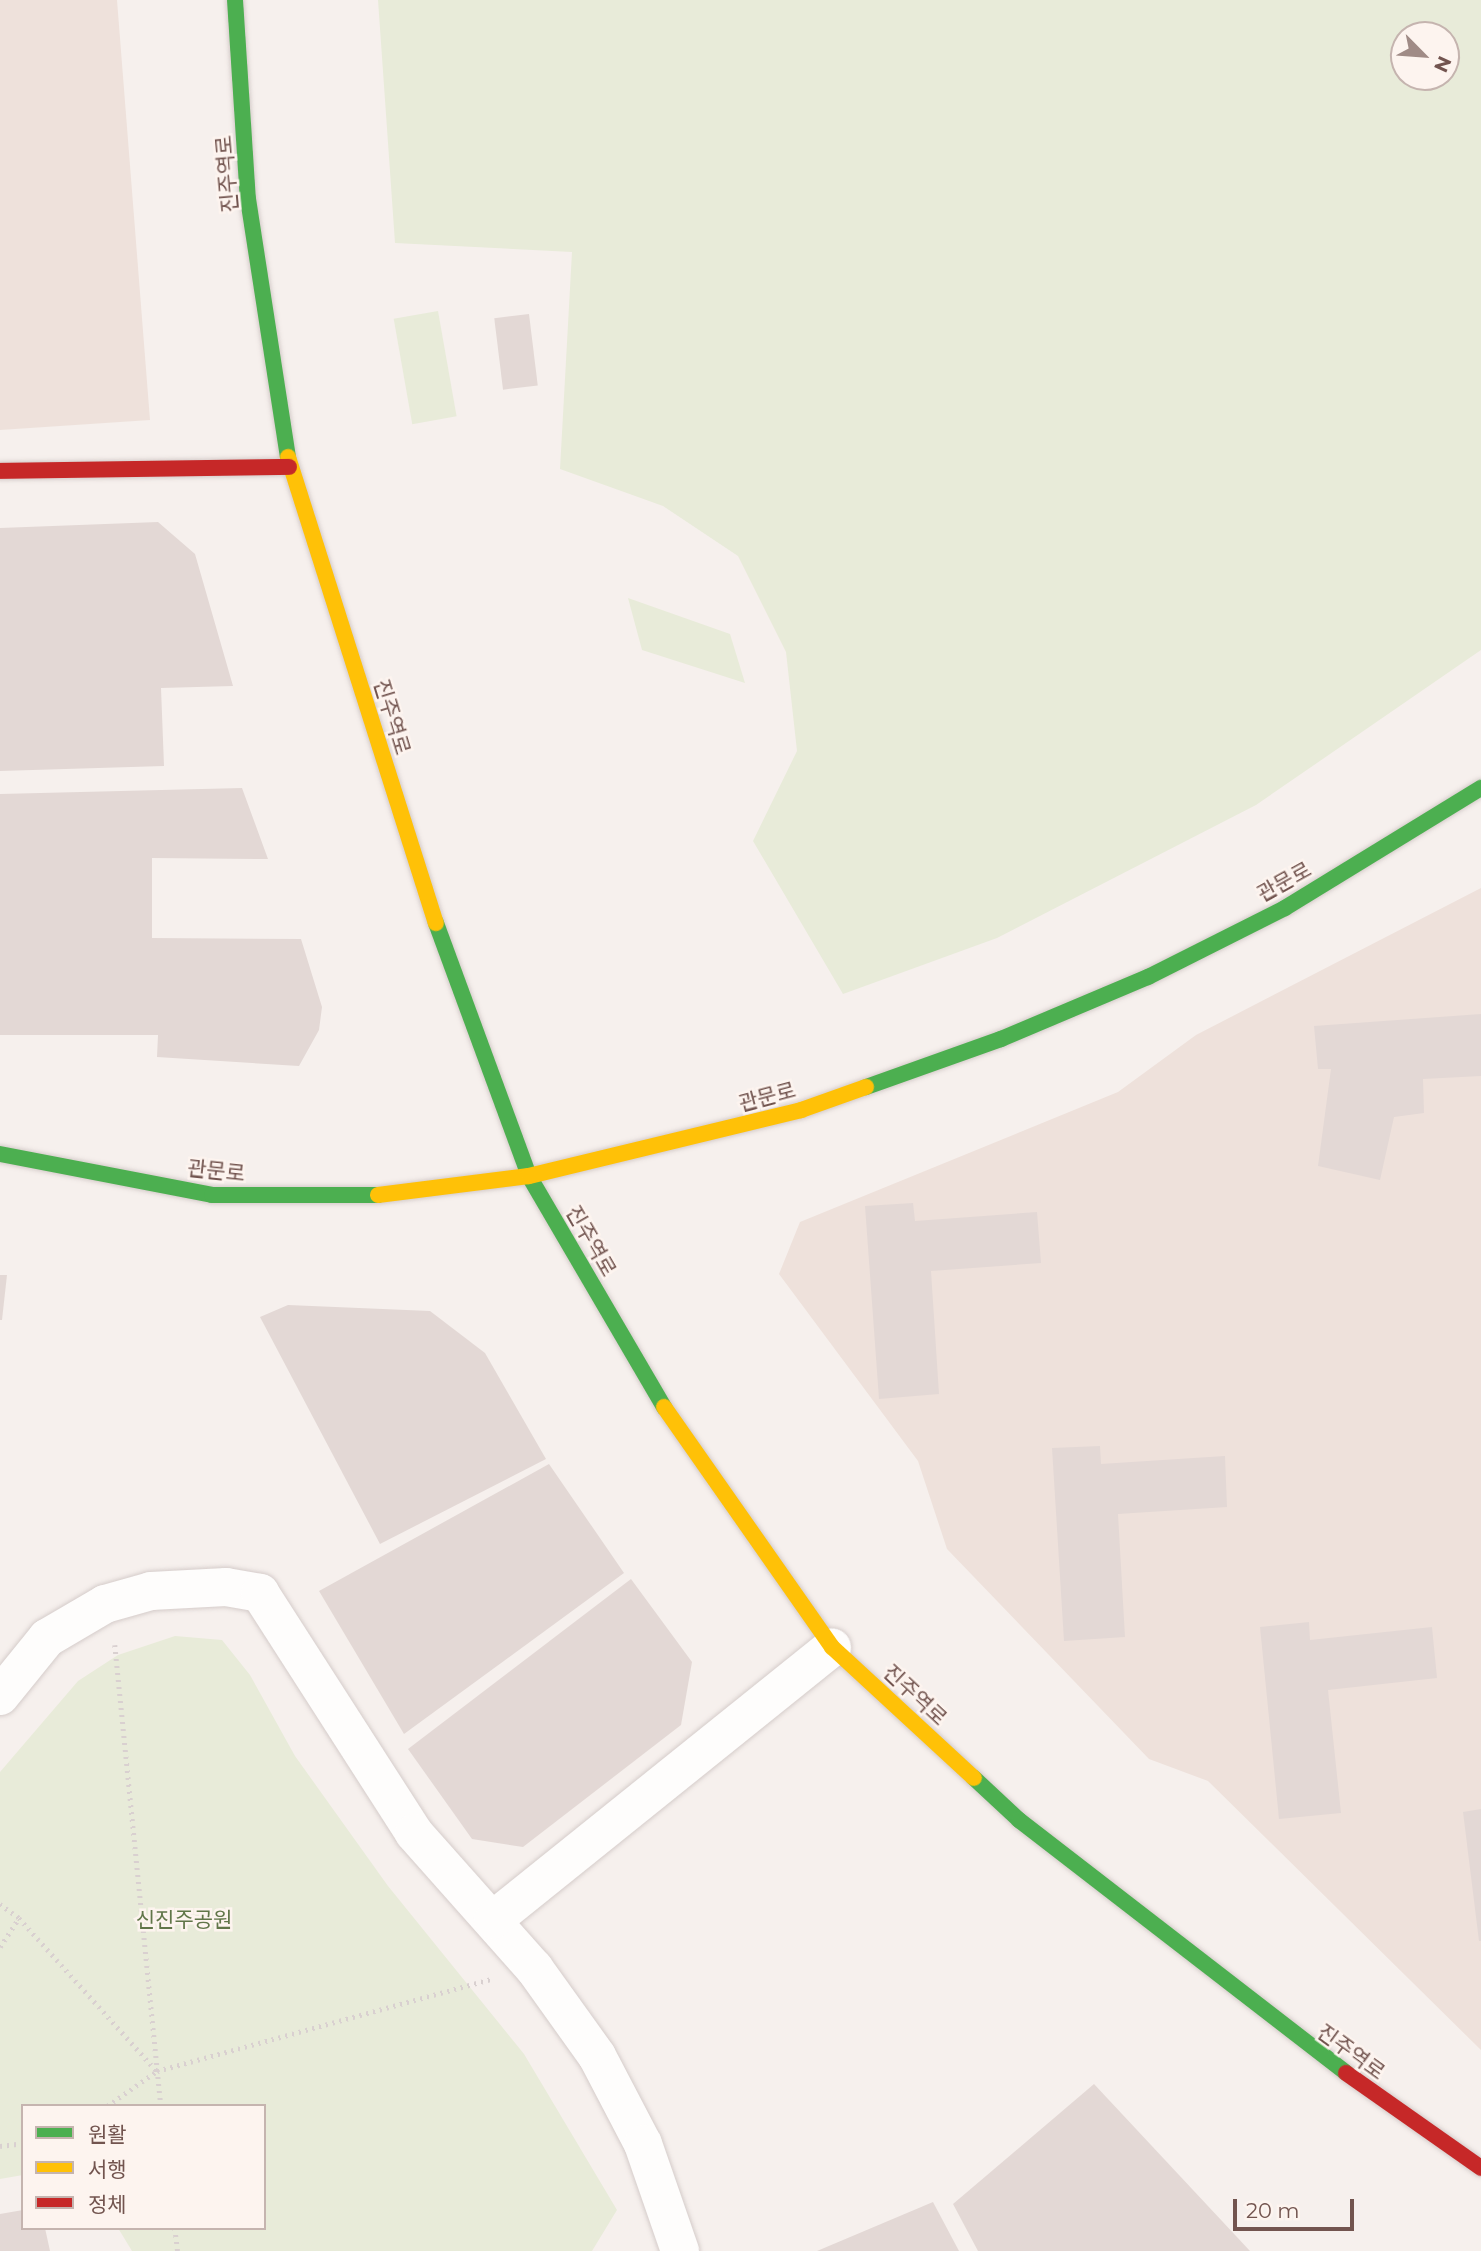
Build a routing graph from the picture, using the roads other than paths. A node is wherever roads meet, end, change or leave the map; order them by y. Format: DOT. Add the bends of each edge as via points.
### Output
graph roads {
  1 [pos="235,0"];
  2 [pos="289,467"];
  3 [pos="0,471"];
  4 [pos="1481,789"];
  5 [pos="0,1154"];
  6 [pos="529,1176"];
  7 [pos="832,1647"];
  8 [pos="0,1696"];
  9 [pos="493,1920"];
  10 [pos="1481,2168"];
  11 [pos="680,2251"];
  1 -- 2 [label="street, 진주역로" via="248,198"];
  2 -- 3 [label="street"];
  2 -- 6 [label="street, 진주역로" via="426,896"];
  4 -- 6 [label="street, 관문로" via="1284,908 1148,977 1001,1039 802,1110"];
  5 -- 6 [label="street, 관문로" via="212,1195 379,1195"];
  6 -- 7 [label="street, 진주역로" via="657,1397"];
  7 -- 9 [label="street"];
  7 -- 10 [label="street, 진주역로" via="1019,1819 1302,2042"];
  8 -- 9 [label="street" via="47,1637 105,1604 151,1591 226,1587 260,1593 414,1833"];
  9 -- 11 [label="street" via="597,2056 637,2133"];
}
